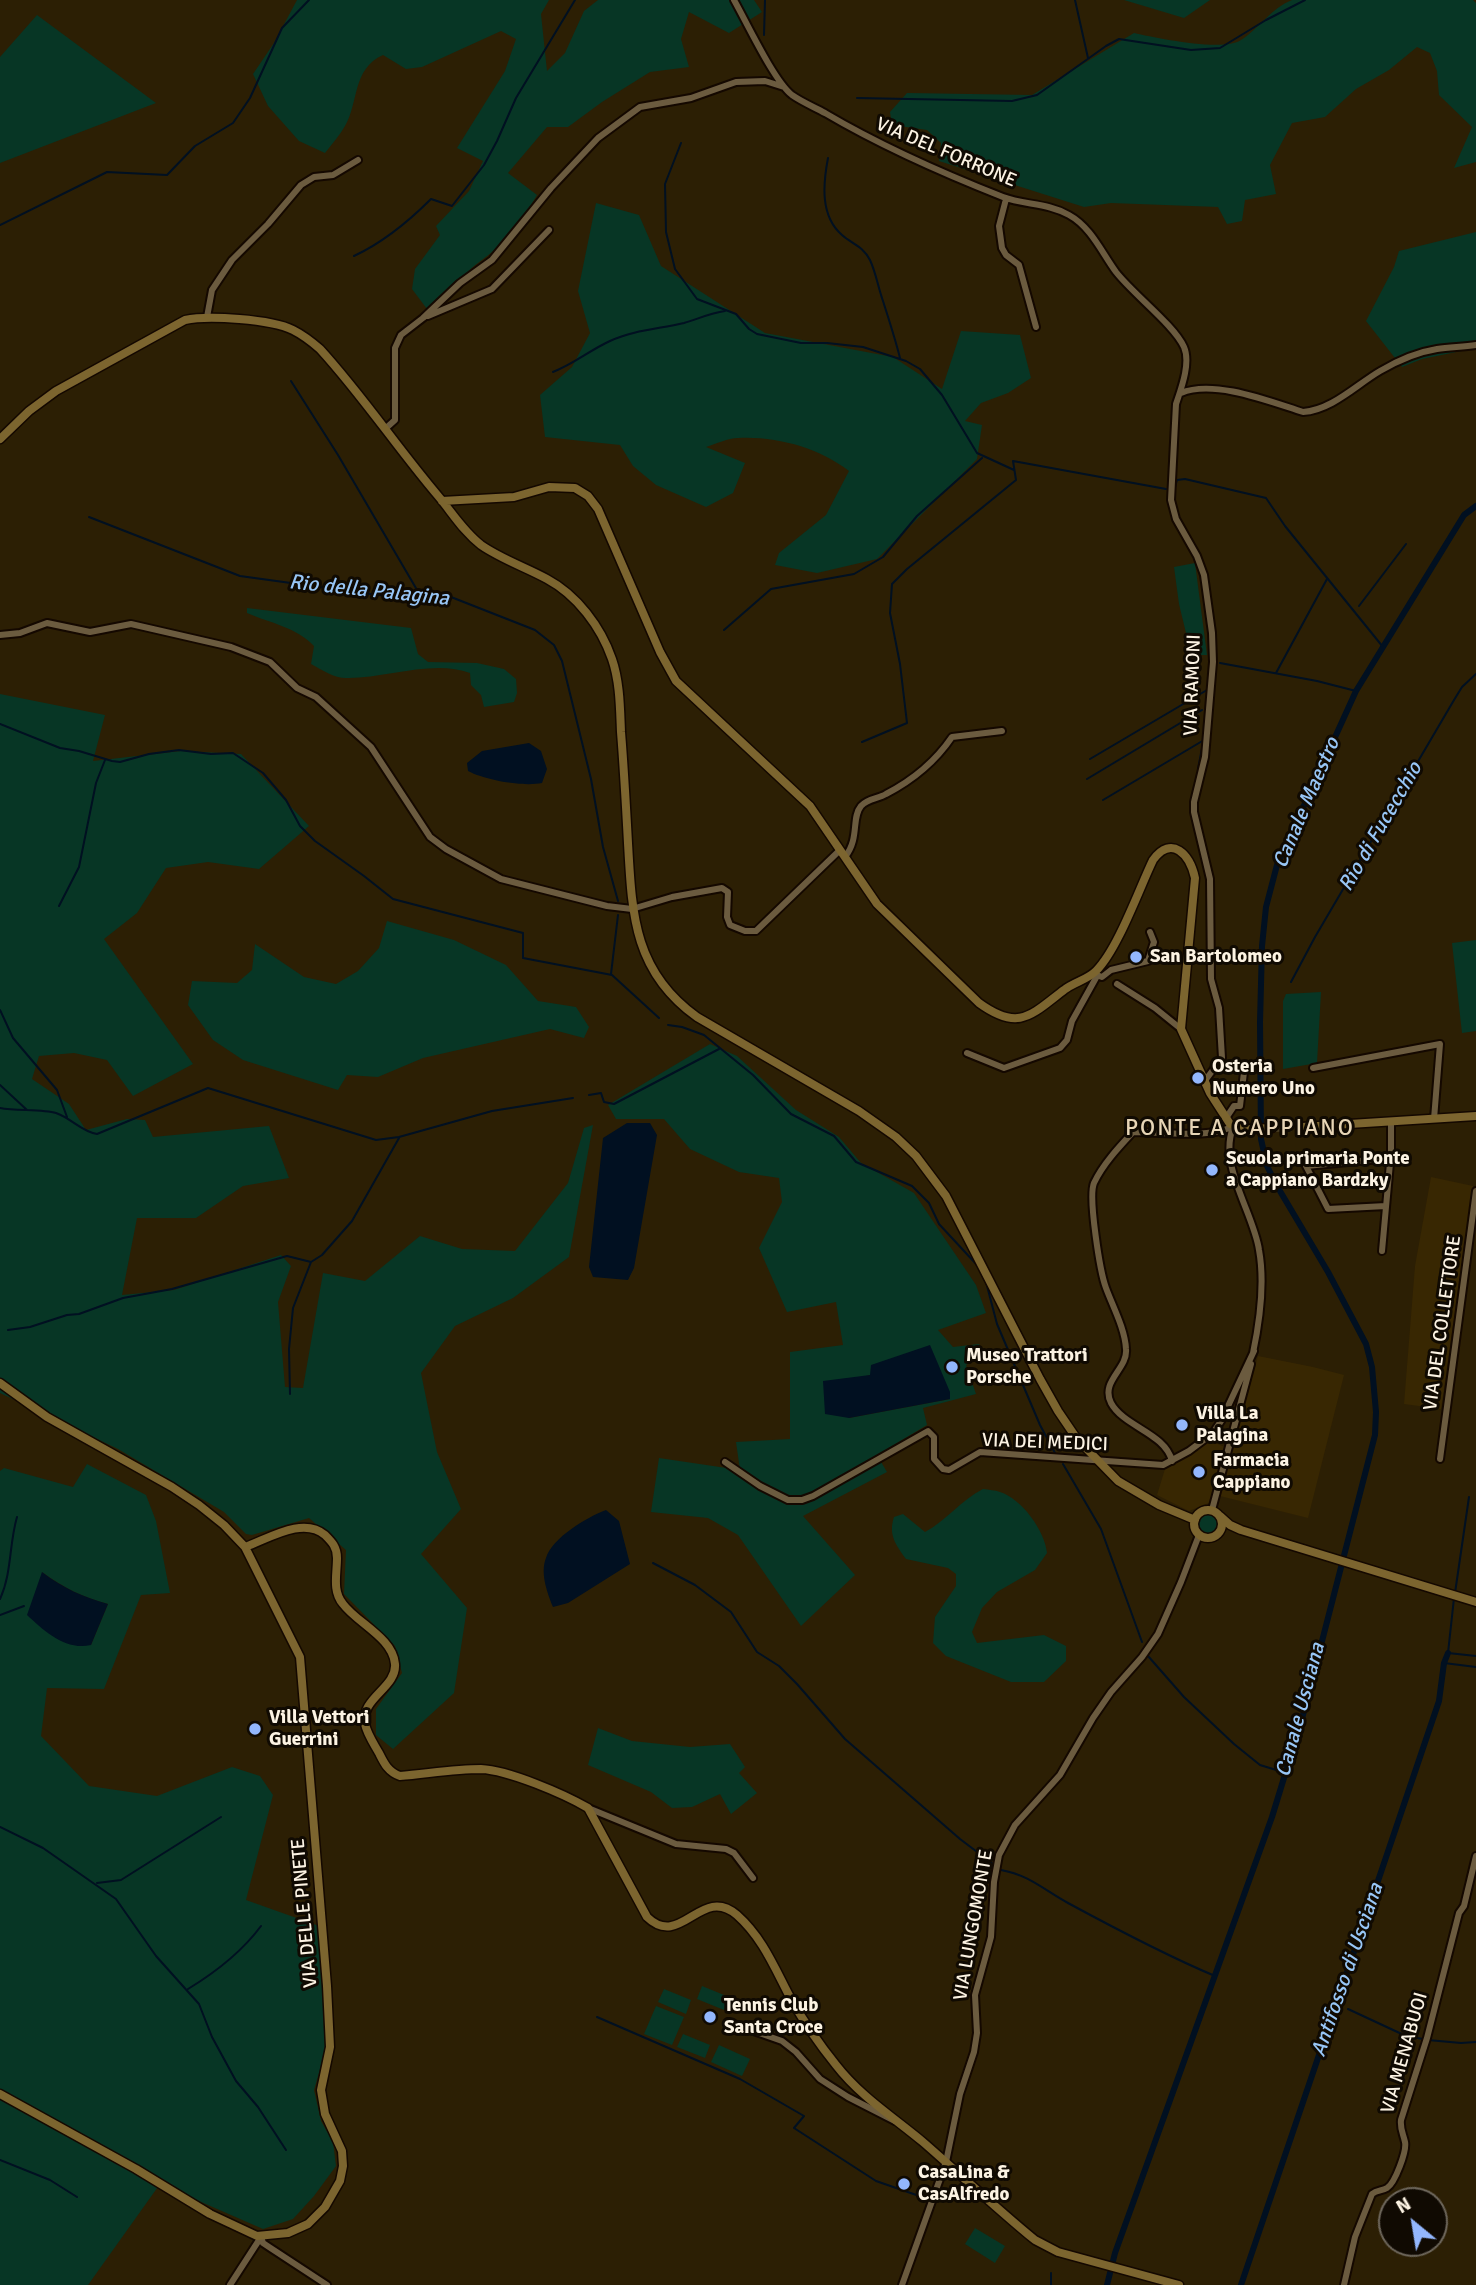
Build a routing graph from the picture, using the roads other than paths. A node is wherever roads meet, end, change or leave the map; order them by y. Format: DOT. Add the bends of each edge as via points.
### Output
graph roads {
  1 [pos="734,0"];
  2 [pos="786,88"];
  3 [pos="358,160"];
  4 [pos="1006,198"];
  5 [pos="549,230"];
  6 [pos="207,317"];
  7 [pos="424,318"];
  8 [pos="1036,327"];
  9 [pos="1476,345"];
  10 [pos="1181,393"];
  11 [pos="385,429"];
  12 [pos="0,439"];
  13 [pos="442,501"];
  14 [pos="0,635"];
  15 [pos="1002,731"];
  16 [pos="843,853"];
  17 [pos="632,909"];
  18 [pos="1150,932"];
  19 [pos="1098,975"];
  20 [pos="1117,984"];
  21 [pos="1181,1029"];
  22 [pos="967,1053"];
  23 [pos="1312,1068"];
  24 [pos="1244,1072"];
  25 [pos="1205,1082"];
  26 [pos="1476,1116"];
  27 [pos="1226,1118"];
  28 [pos="1434,1119"];
  29 [pos="1391,1121"];
  30 [pos="1272,1128"];
  31 [pos="1302,1128"];
  32 [pos="1232,1130"];
  33 [pos="1391,1158"];
  34 [pos="1476,1191"];
  35 [pos="1386,1206"];
  36 [pos="1382,1251"];
  37 [pos="1254,1351"];
  38 [pos="0,1383"];
  39 [pos="1096,1459"];
  40 [pos="1440,1459"];
  41 [pos="1172,1461"];
  42 [pos="725,1462"];
  43 [pos="1212,1510"];
  44 [pos="1220,1516"];
  45 [pos="1195,1520"];
  46 [pos="1241,1530"];
  47 [pos="1219,1533"];
  48 [pos="1199,1535"];
  49 [pos="245,1547"];
  50 [pos="1476,1602"];
  51 [pos="588,1808"];
  52 [pos="1476,1856"];
  53 [pos="753,1878"];
  54 [pos="728,2022"];
  55 [pos="0,2094"];
  56 [pos="897,2121"];
  57 [pos="946,2162"];
  58 [pos="261,2236"];
  59 [pos="230,2285"];
  60 [pos="327,2285"];
  61 [pos="902,2285"];
  62 [pos="1179,2285"];
  63 [pos="1344,2285"];
  1 -- 2 [label="street, VIA DEL FORRONE"];
  2 -- 4 [label="street, VIA DEL FORRONE" via="870,140"];
  2 -- 7 [label="street" via="765,81 736,82 691,98 640,107 584,151 492,260"];
  3 -- 6 [label="street" via="333,175 314,177 301,185 232,260 212,290"];
  4 -- 8 [label="street" via="999,226 1002,248 1019,265"];
  4 -- 10 [label="street, VIA DEL FORRONE" via="1048,206 1071,215 1083,226 1184,347"];
  5 -- 7 [label="street" via="492,289"];
  6 -- 11 [label="street" via="275,325 307,338 337,367"];
  6 -- 12 [label="street" via="184,320 56,391"];
  7 -- 11 [label="street" via="398,340 395,420"];
  9 -- 10 [label="street" via="1435,349 1405,359 1312,411 1212,389"];
  10 -- 25 [label="street, VIA RAMONI" via="1176,404 1171,500 1204,575 1212,633 1205,757 1194,812 1210,879 1211,979 1219,1008 1222,1058"];
  11 -- 13 [label="street"];
  13 -- 16 [label="street" via="514,497 550,486 575,488 587,496 598,509 676,681 803,799"];
  13 -- 17 [label="street" via="480,544 549,580 581,606 602,636 613,660 620,706"];
  14 -- 17 [label="street" via="47,623 90,632 131,624 231,647 270,662 371,747 430,837 446,849 501,878"];
  15 -- 16 [label="street" via="952,737 914,778 869,800 860,807 856,836"];
  16 -- 17 [label="street" via="757,931 730,925 728,892 722,888"];
  16 -- 19 [label="street" via="877,904 993,1013 1025,1017 1040,1011 1064,989"];
  17 -- 39 [label="street" via="652,970 681,1005 859,1111 916,1156 946,1196 1058,1411"];
  18 -- 19 [label="street" via="1154,942 1148,961"];
  19 -- 21 [label="street" via="1153,860 1163,850 1181,851 1195,878"];
  19 -- 22 [label="street" via="1059,1048 1004,1068"];
  20 -- 21 [label="street"];
  21 -- 25 [label="street"];
  23 -- 28 [label="street" via="1440,1044"];
  24 -- 27 [label="street" via="1240,1105"];
  25 -- 27 [label="street"];
  26 -- 28 [label="street"];
  27 -- 32 [label="street"];
  28 -- 29 [label="street"];
  29 -- 31 [label="street"];
  29 -- 33 [label="street"];
  30 -- 32 [label="street"];
  32 -- 37 [label="street" via="1233,1168 1260,1256"];
  32 -- 41 [label="street" via="1133,1132 1104,1168 1092,1192 1103,1279 1127,1351 1108,1388 1110,1401 1162,1446"];
  33 -- 35 [label="street"];
  33 -- 35 [label="street" via="1306,1166 1328,1209"];
  34 -- 40 [label="street, VIA DEL COLLETTORE"];
  35 -- 36 [label="street"];
  37 -- 41 [label="street" via="1213,1433"];
  37 -- 43 [label="street"];
  38 -- 49 [label="street, VIA DELLE PINETE" via="47,1418 199,1505"];
  39 -- 41 [label="street, VIA DEI MEDICI" via="1154,1465"];
  39 -- 42 [label="street, VIA DEI MEDICI" via="980,1452 943,1469 933,1459 933,1437 928,1431 813,1496 794,1501 760,1486"];
  39 -- 45 [label="street" via="1128,1487"];
  43 -- 44 [label="street"];
  43 -- 45 [label="street"];
  44 -- 46 [label="street"];
  44 -- 47 [label="street" via="1223,1525"];
  45 -- 48 [label="street"];
  46 -- 47 [label="street"];
  46 -- 50 [label="street"];
  47 -- 48 [label="street" via="1212,1538"];
  48 -- 57 [label="street, VIA LUNGOMONTE" via="1158,1634 1098,1709 1059,1775 1015,1825 999,1855 991,1937 975,1995 974,2052"];
  49 -- 51 [label="street" via="302,1527 318,1530 332,1542 340,1601 394,1657 393,1678 369,1706 365,1721 391,1772 400,1776 491,1770"];
  49 -- 58 [label="street, VIA DELLE PINETE" via="300,1657 330,2046 321,2090 343,2166 334,2194 316,2217 288,2233"];
  51 -- 53 [label="street" via="676,1844 726,1849"];
  51 -- 56 [label="street" via="647,1917 667,1928 711,1907 736,1914 759,1940 836,2066"];
  52 -- 63 [label="street, VIA MENABUOI" via="1401,2120 1405,2150 1390,2187 1372,2194 1354,2237"];
  54 -- 56 [label="street" via="782,2041 820,2078"];
  55 -- 58 [label="street" via="209,2214"];
  56 -- 57 [label="street"];
  57 -- 61 [label="street, VIA LUNGOMONTE"];
  57 -- 62 [label="street" via="1035,2240 1058,2252"];
  58 -- 59 [label="street"];
  58 -- 60 [label="street" via="263,2243"];
}
